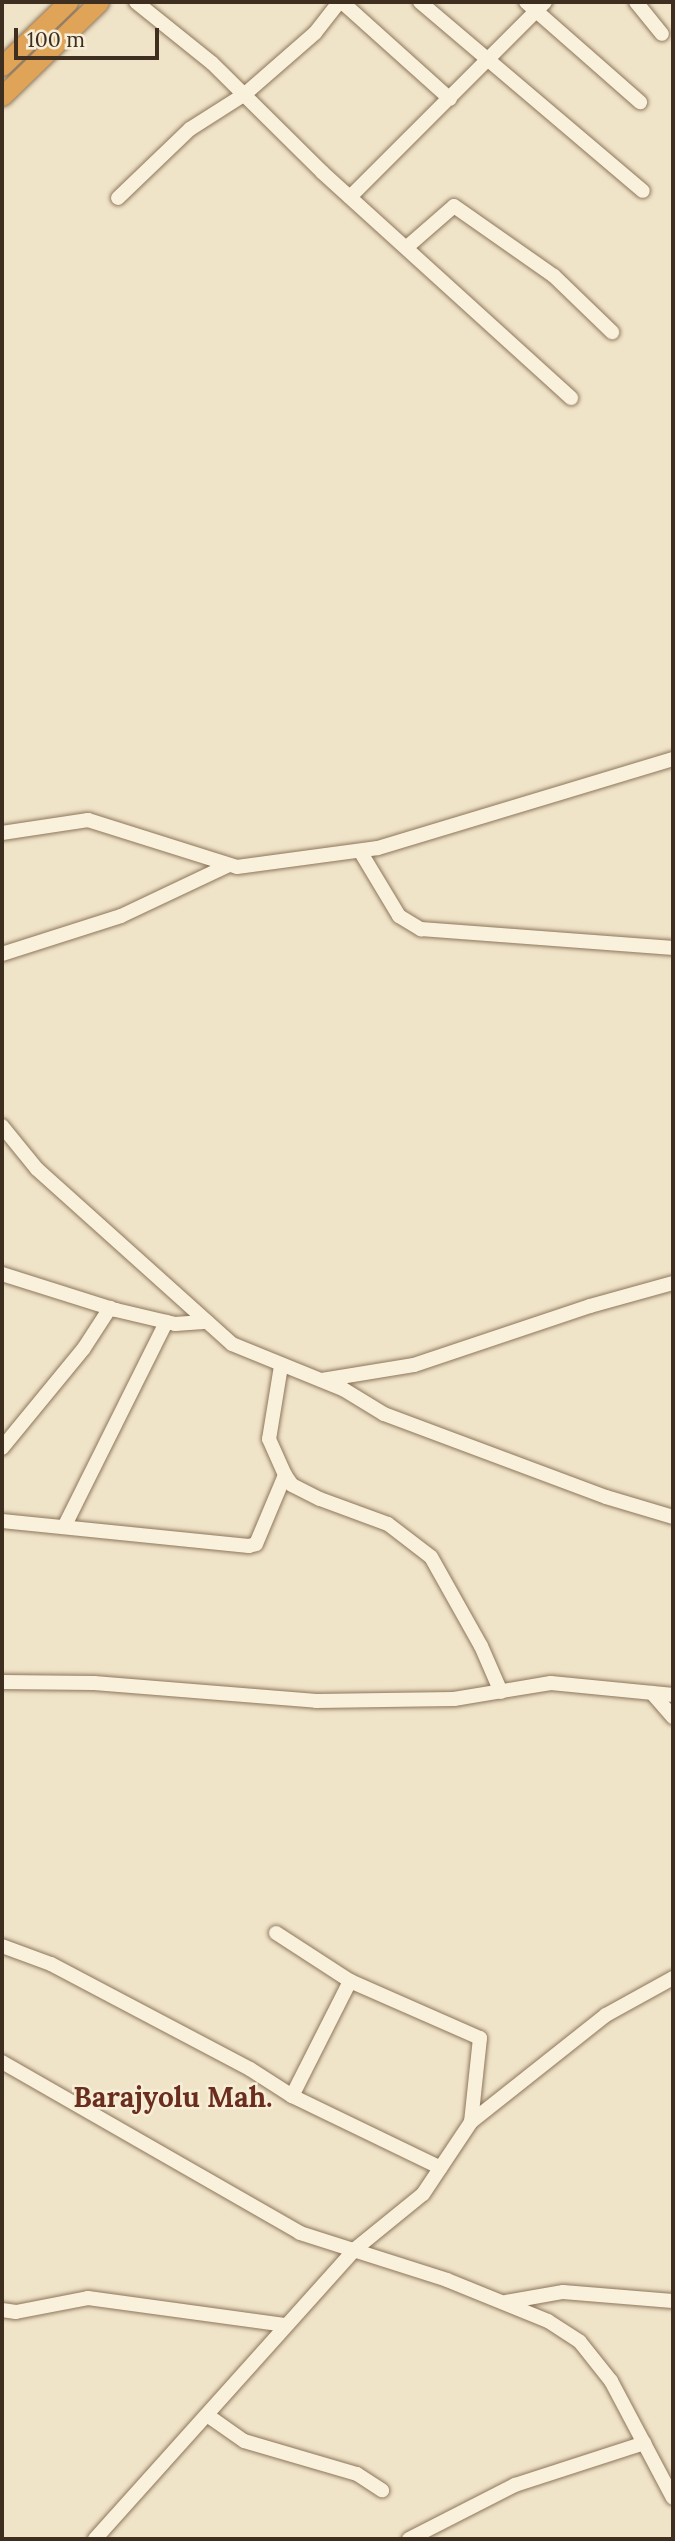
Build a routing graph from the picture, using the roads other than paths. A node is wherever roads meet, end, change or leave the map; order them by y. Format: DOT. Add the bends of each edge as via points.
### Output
graph roads {
  1 [pos="68,2"];
  2 [pos="99,2"];
  3 [pos="136,2"];
  4 [pos="341,2"];
  5 [pos="420,2"];
  6 [pos="636,2"];
  7 [pos="536,5"];
  8 [pos="662,34"];
  9 [pos="489,61"];
  10 [pos="2,66"];
  11 [pos="245,94"];
  12 [pos="2,96"];
  13 [pos="450,99"];
  14 [pos="639,102"];
  15 [pos="643,191"];
  16 [pos="350,197"];
  17 [pos="118,198"];
  18 [pos="407,247"];
  19 [pos="612,332"];
  20 [pos="571,398"];
  21 [pos="673,759"];
  22 [pos="2,833"];
  23 [pos="360,851"];
  24 [pos="229,865"];
  25 [pos="673,948"];
  26 [pos="2,954"];
  27 [pos="2,1126"];
  28 [pos="2,1274"];
  29 [pos="673,1283"];
  30 [pos="110,1308"];
  31 [pos="166,1322"];
  32 [pos="207,1322"];
  33 [pos="281,1366"];
  34 [pos="321,1381"];
  35 [pos="2,1448"];
  36 [pos="285,1475"];
  37 [pos="673,1517"];
  38 [pos="2,1521"];
  39 [pos="65,1525"];
  40 [pos="2,1682"];
  41 [pos="500,1692"];
  42 [pos="652,1693"];
  43 [pos="673,1695"];
  44 [pos="673,1717"];
  45 [pos="276,1933"];
  46 [pos="2,1946"];
  47 [pos="673,1978"];
  48 [pos="351,1981"];
  49 [pos="2,2062"];
  50 [pos="292,2096"];
  51 [pos="471,2122"];
  52 [pos="441,2168"];
  53 [pos="354,2250"];
  54 [pos="673,2301"];
  55 [pos="504,2302"];
  56 [pos="2,2310"];
  57 [pos="286,2325"];
  58 [pos="207,2415"];
  59 [pos="644,2443"];
  60 [pos="383,2490"];
  61 [pos="673,2498"];
  62 [pos="95,2539"];
  63 [pos="409,2539"];
  1 -- 10 [label="highway"];
  2 -- 12 [label="highway"];
  3 -- 11 [label="street"];
  4 -- 11 [label="street" via="315,33"];
  4 -- 13 [label="street"];
  5 -- 9 [label="street"];
  6 -- 8 [label="street"];
  7 -- 9 [label="street"];
  7 -- 14 [label="street"];
  9 -- 13 [label="street"];
  9 -- 15 [label="street"];
  11 -- 16 [label="street"];
  11 -- 17 [label="street" via="190,129"];
  13 -- 16 [label="street"];
  16 -- 18 [label="street"];
  18 -- 19 [label="street" via="454,206 554,276"];
  18 -- 20 [label="street"];
  21 -- 23 [label="street"];
  22 -- 24 [label="street" via="88,820"];
  23 -- 24 [label="street"];
  23 -- 25 [label="street" via="399,916 421,929"];
  24 -- 26 [label="street" via="121,916"];
  27 -- 32 [label="street" via="37,1168"];
  28 -- 30 [label="street"];
  29 -- 34 [label="street" via="414,1366"];
  30 -- 31 [label="street"];
  30 -- 35 [label="street" via="84,1348"];
  31 -- 32 [label="street"];
  31 -- 39 [label="street"];
  32 -- 33 [label="street" via="232,1344"];
  33 -- 34 [label="street"];
  33 -- 36 [label="street" via="269,1439"];
  34 -- 37 [label="street" via="384,1414 606,1497"];
  36 -- 39 [label="street" via="256,1544 249,1546"];
  36 -- 41 [label="street" via="292,1485 320,1499 388,1524 431,1557 481,1646"];
  38 -- 39 [label="street"];
  40 -- 41 [label="street" via="94,1683 316,1701 454,1699"];
  41 -- 42 [label="street" via="551,1683"];
  42 -- 43 [label="street"];
  42 -- 44 [label="street"];
  45 -- 48 [label="street"];
  46 -- 50 [label="street" via="85,1982 250,2068"];
  47 -- 51 [label="street" via="606,2015"];
  48 -- 50 [label="street"];
  48 -- 51 [label="street" via="480,2038"];
  49 -- 53 [label="street" via="300,2233"];
  50 -- 52 [label="street"];
  51 -- 52 [label="street"];
  52 -- 53 [label="street" via="422,2194"];
  53 -- 55 [label="street"];
  53 -- 57 [label="street"];
  54 -- 55 [label="street" via="564,2292"];
  55 -- 59 [label="street" via="548,2321 580,2342 611,2381"];
  56 -- 57 [label="street" via="16,2312 88,2298"];
  57 -- 58 [label="street"];
  58 -- 60 [label="street" via="244,2441 357,2474"];
  58 -- 62 [label="street"];
  59 -- 61 [label="street"];
  59 -- 63 [label="street" via="515,2485"];
}
